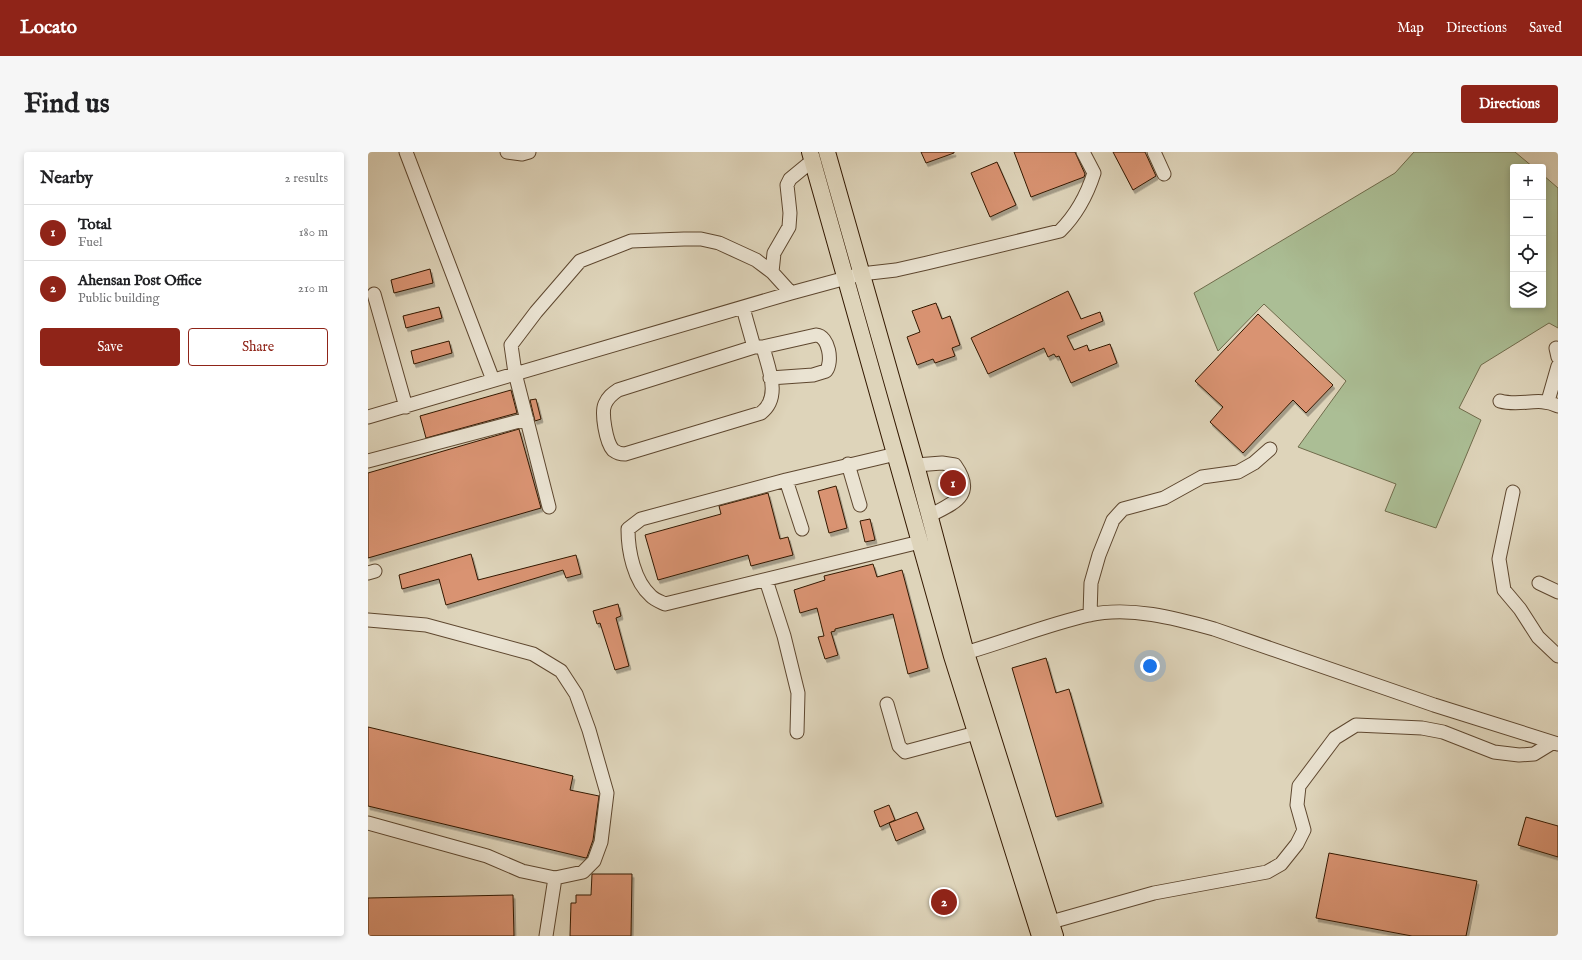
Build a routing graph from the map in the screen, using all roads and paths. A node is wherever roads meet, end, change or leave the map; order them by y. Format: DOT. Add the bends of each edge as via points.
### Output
graph roads {
  1 [pos="406,152"];
  2 [pos="507,152"];
  3 [pos="529,152"];
  4 [pos="827,152"];
  5 [pos="1083,152"];
  6 [pos="1154,152"];
  7 [pos="812,157"];
  8 [pos="1164,174"];
  9 [pos="772,272"];
  10 [pos="854,276"];
  11 [pos="790,293"];
  12 [pos="374,294"];
  13 [pos="742,308"];
  14 [pos="758,347"];
  15 [pos="1558,366"];
  16 [pos="515,373"];
  17 [pos="770,378"];
  18 [pos="494,380"];
  19 [pos="1500,401"];
  20 [pos="1553,403"];
  21 [pos="406,407"];
  22 [pos="368,417"];
  23 [pos="527,419"];
  24 [pos="1270,449"];
  25 [pos="896,454"];
  26 [pos="368,461"];
  27 [pos="848,464"];
  28 [pos="916,466"];
  29 [pos="786,480"];
  30 [pos="1513,492"];
  31 [pos="860,505"];
  32 [pos="550,507"];
  33 [pos="929,516"];
  34 [pos="802,529"];
  35 [pos="920,542"];
  36 [pos="766,580"];
  37 [pos="1539,582"];
  38 [pos="1558,592"];
  39 [pos="1090,615"];
  40 [pos="368,620"];
  41 [pos="959,655"];
  42 [pos="1558,656"];
  43 [pos="887,704"];
  44 [pos="798,732"];
  45 [pos="976,733"];
  46 [pos="1555,744"];
  47 [pos="368,823"];
  48 [pos="555,878"];
  49 [pos="1053,929"];
  50 [pos="546,936"];
  51 [pos="1040,936"];
  1 -- 18 [label="street"];
  2 -- 3 [label="street"];
  4 -- 10 [label="main road"];
  5 -- 10 [label="street" via="1094,173 1079,208 1060,231 912,267"];
  6 -- 8 [label="street"];
  7 -- 9 [label="street" via="787,185 790,213 788,227 774,253"];
  7 -- 10 [label="main road"];
  9 -- 11 [label="street"];
  9 -- 16 [label="street" via="737,250 701,239 631,242 580,261 511,345"];
  10 -- 11 [label="street"];
  10 -- 25 [label="main road"];
  10 -- 28 [label="main road"];
  11 -- 13 [label="street"];
  12 -- 21 [label="street"];
  13 -- 14 [label="street"];
  13 -- 16 [label="street"];
  14 -- 17 [label="street"];
  14 -- 17 [label="street" via="816,335 821,335 825,339 830,363 826,371 813,375"];
  14 -- 17 [label="street" via="618,390 610,395 603,416 612,448 620,454 625,454 761,413 768,408 773,396"];
  15 -- 20 [label="street"];
  16 -- 18 [label="street"];
  16 -- 23 [label="street"];
  18 -- 21 [label="street"];
  19 -- 20 [label="street" via="1511,404"];
  21 -- 22 [label="street"];
  23 -- 26 [label="street"];
  23 -- 32 [label="street"];
  24 -- 39 [label="street" via="1254,463 1238,472 1202,477 1164,498 1123,509 1113,520 1095,569 1091,583"];
  25 -- 27 [label="street"];
  25 -- 35 [label="main road"];
  27 -- 29 [label="street"];
  27 -- 31 [label="street"];
  28 -- 33 [label="main road"];
  28 -- 33 [label="street" via="942,463 955,465 962,475 963,492 957,501"];
  29 -- 34 [label="street"];
  29 -- 36 [label="street" via="641,519 628,529 628,547 639,578 651,596 665,604"];
  30 -- 42 [label="street" via="1499,559 1504,590 1538,637"];
  33 -- 41 [label="main road"];
  35 -- 36 [label="street"];
  35 -- 41 [label="main road"];
  36 -- 44 [label="street" via="784,636 798,693"];
  37 -- 38 [label="street"];
  39 -- 41 [label="street"];
  39 -- 46 [label="street" via="1126,612 1177,618"];
  40 -- 48 [label="street" via="426,625 533,654 561,671 576,694 607,793 601,842 594,861 583,872"];
  41 -- 45 [label="main road"];
  41 -- 49 [label="main road"];
  43 -- 45 [label="street" via="904,752"];
  45 -- 51 [label="main road"];
  46 -- 49 [label="street" via="1534,754 1519,755 1494,752 1443,732 1422,728 1356,726 1335,738 1299,786 1297,805 1304,830 1297,844 1281,864 1267,872 1154,893"];
  47 -- 48 [label="street" via="487,856 522,871"];
  48 -- 50 [label="street"];
}
